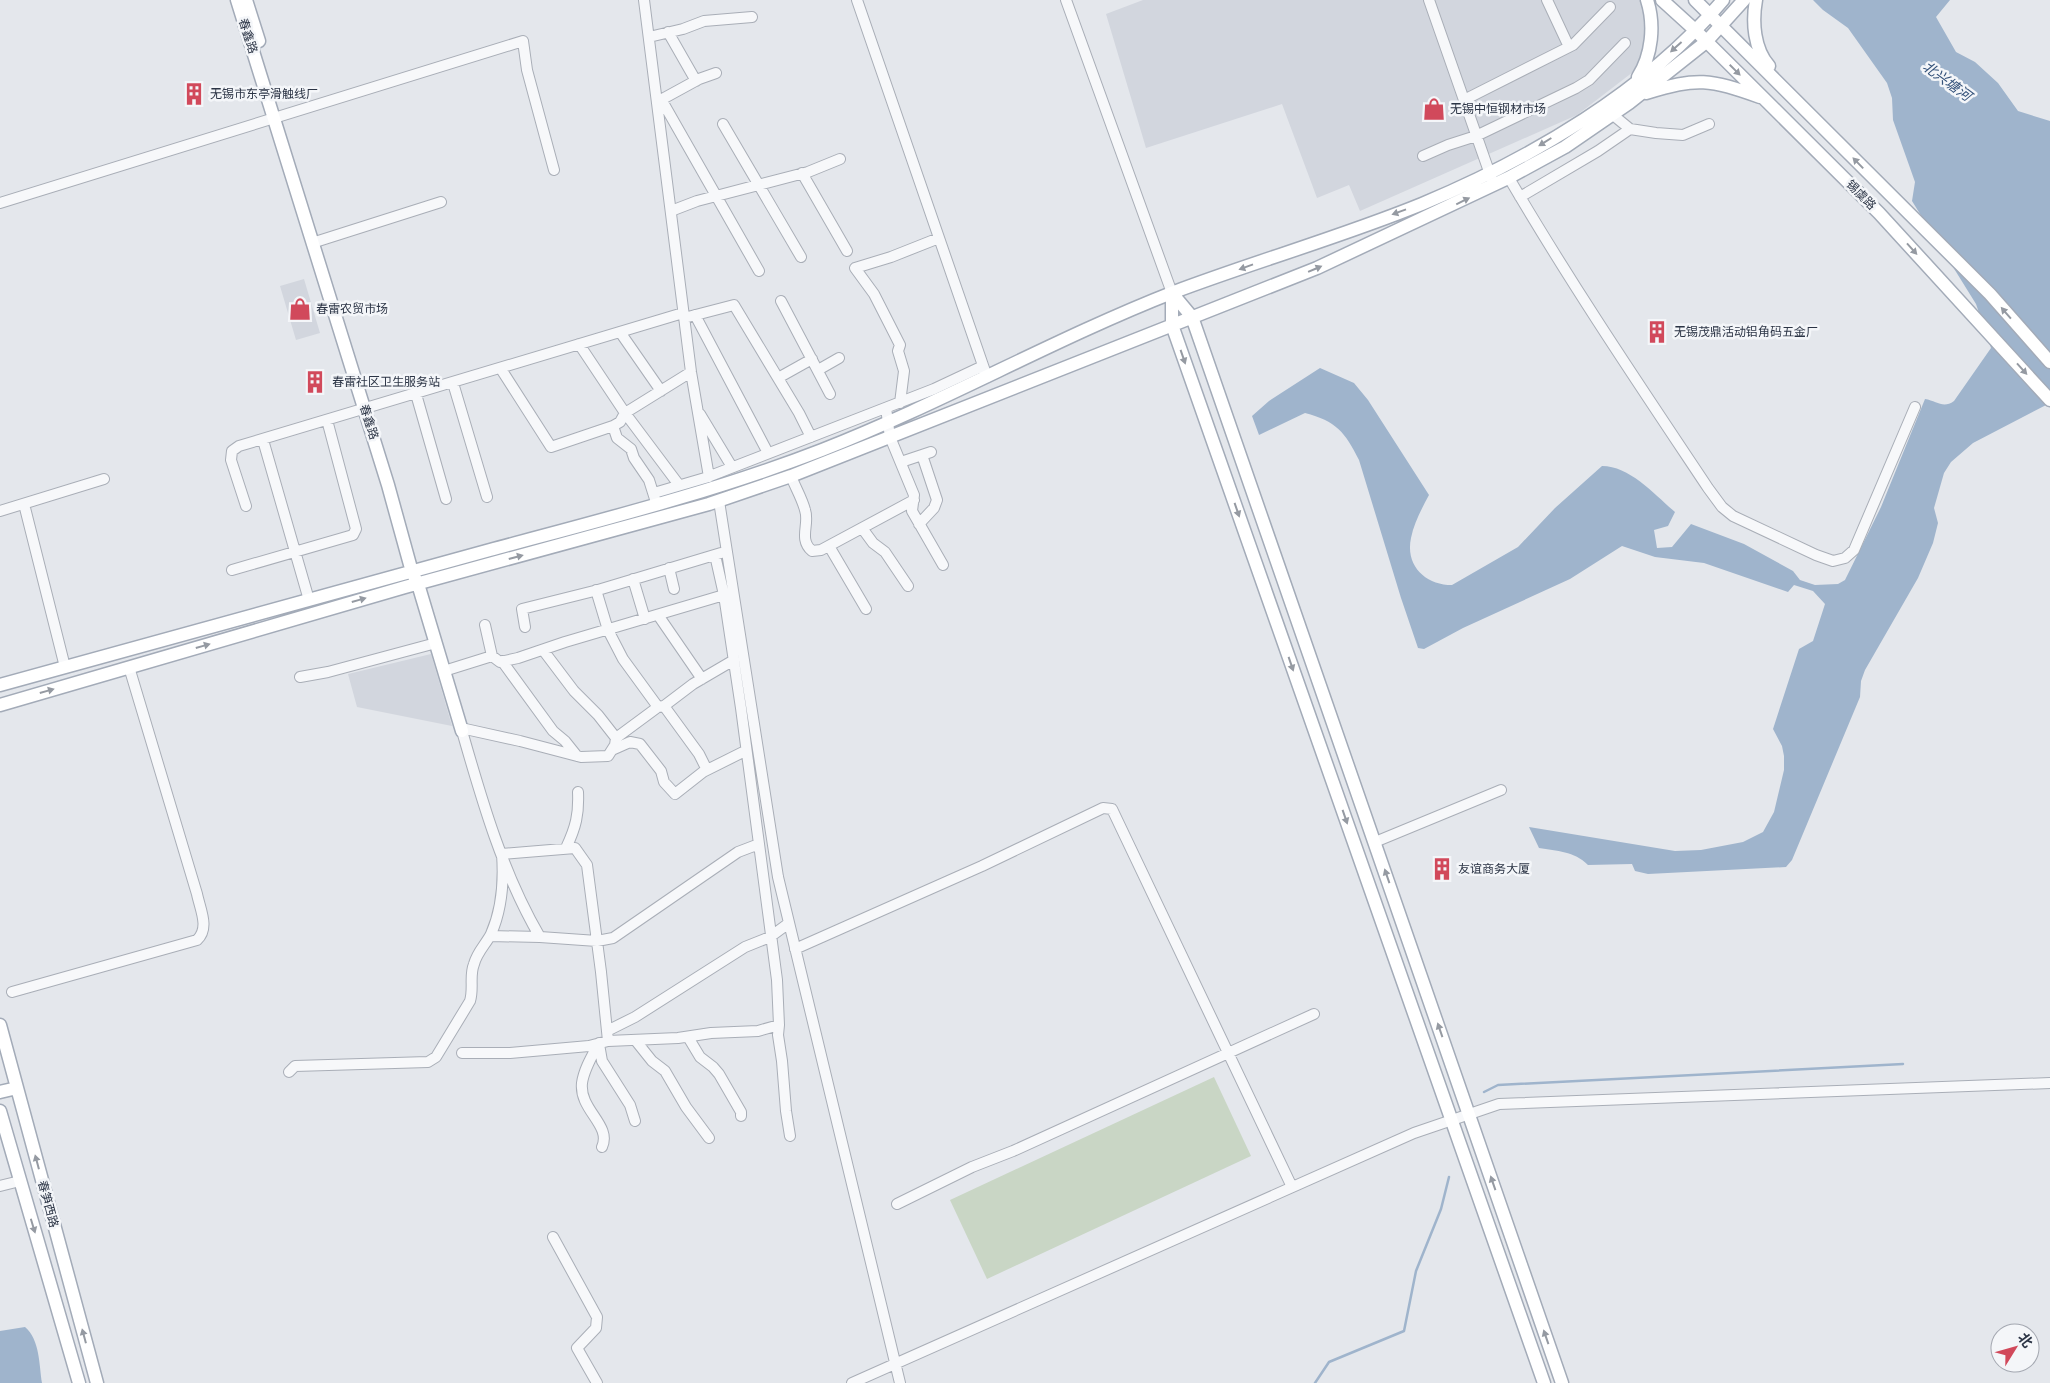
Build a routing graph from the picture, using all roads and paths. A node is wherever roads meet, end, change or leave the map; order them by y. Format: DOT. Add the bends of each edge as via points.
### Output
graph roads {
  1 [pos="237,0"];
  2 [pos="246,0"];
  3 [pos="644,0"];
  4 [pos="858,0"];
  5 [pos="1066,0"];
  6 [pos="1429,0"];
  7 [pos="1547,0"];
  8 [pos="1647,0"];
  9 [pos="1662,0"];
  10 [pos="1694,0"];
  11 [pos="1723,0"];
  12 [pos="1744,0"];
  13 [pos="1756,0"];
  14 [pos="1610,7"];
  15 [pos="1711,14"];
  16 [pos="752,16"];
  17 [pos="1722,26"];
  18 [pos="1695,30"];
  19 [pos="668,32"];
  20 [pos="649,37"];
  21 [pos="1706,42"];
  22 [pos="1625,43"];
  23 [pos="1569,47"];
  24 [pos="716,73"];
  25 [pos="696,81"];
  26 [pos="1636,91"];
  27 [pos="1763,98"];
  28 [pos="1464,100"];
  29 [pos="657,102"];
  30 [pos="1613,115"];
  31 [pos="278,116"];
  32 [pos="723,124"];
  33 [pos="1709,124"];
  34 [pos="1822,126"];
  35 [pos="1630,129"];
  36 [pos="1476,136"];
  37 [pos="1424,156"];
  38 [pos="840,159"];
  39 [pos="554,170"];
  40 [pos="802,173"];
  41 [pos="1509,178"];
  42 [pos="1492,179"];
  43 [pos="759,184"];
  44 [pos="716,196"];
  45 [pos="1520,197"];
  46 [pos="441,202"];
  47 [pos="0,203"];
  48 [pos="671,211"];
  49 [pos="939,238"];
  50 [pos="316,242"];
  51 [pos="847,251"];
  52 [pos="801,257"];
  53 [pos="758,271"];
  54 [pos="1172,293"];
  55 [pos="781,301"];
  56 [pos="687,315"];
  57 [pos="1192,317"];
  58 [pos="1172,325"];
  59 [pos="620,332"];
  60 [pos="579,344"];
  61 [pos="839,358"];
  62 [pos="812,359"];
  63 [pos="2050,362"];
  64 [pos="501,369"];
  65 [pos="818,370"];
  66 [pos="691,372"];
  67 [pos="985,372"];
  68 [pos="778,378"];
  69 [pos="453,383"];
  70 [pos="660,391"];
  71 [pos="416,394"];
  72 [pos="830,394"];
  73 [pos="2050,400"];
  74 [pos="900,402"];
  75 [pos="1915,407"];
  76 [pos="369,408"];
  77 [pos="886,408"];
  78 [pos="698,411"];
  79 [pos="625,413"];
  80 [pos="327,420"];
  81 [pos="887,422"];
  82 [pos="612,426"];
  83 [pos="811,437"];
  84 [pos="890,437"];
  85 [pos="263,440"];
  86 [pos="768,453"];
  87 [pos="901,462"];
  88 [pos="732,467"];
  89 [pos="791,476"];
  90 [pos="709,477"];
  91 [pos="104,479"];
  92 [pos="679,486"];
  93 [pos="487,497"];
  94 [pos="655,498"];
  95 [pos="446,499"];
  96 [pos="914,500"];
  97 [pos="719,501"];
  98 [pos="24,504"];
  99 [pos="246,506"];
  100 [pos="0,511"];
  101 [pos="919,524"];
  102 [pos="862,528"];
  103 [pos="829,546"];
  104 [pos="727,551"];
  105 [pos="296,552"];
  106 [pos="715,554"];
  107 [pos="943,565"];
  108 [pos="669,568"];
  109 [pos="232,570"];
  110 [pos="413,571"];
  111 [pos="633,579"];
  112 [pos="418,584"];
  113 [pos="908,586"];
  114 [pos="674,589"];
  115 [pos="596,590"];
  116 [pos="724,595"];
  117 [pos="309,600"];
  118 [pos="866,609"];
  119 [pos="658,615"];
  120 [pos="645,619"];
  121 [pos="485,625"];
  122 [pos="526,627"];
  123 [pos="608,630"];
  124 [pos="436,644"];
  125 [pos="543,650"];
  126 [pos="492,656"];
  127 [pos="734,660"];
  128 [pos="502,661"];
  129 [pos="65,667"];
  130 [pos="129,667"];
  131 [pos="444,671"];
  132 [pos="300,677"];
  133 [pos="702,679"];
  134 [pos="0,685"];
  135 [pos="0,705"];
  136 [pos="661,706"];
  137 [pos="461,730"];
  138 [pos="616,738"];
  139 [pos="612,750"];
  140 [pos="745,751"];
  141 [pos="576,756"];
  142 [pos="706,770"];
  143 [pos="1501,790"];
  144 [pos="578,792"];
  145 [pos="1375,842"];
  146 [pos="759,844"];
  147 [pos="566,848"];
  148 [pos="502,854"];
  149 [pos="789,923"];
  150 [pos="490,936"];
  151 [pos="540,937"];
  152 [pos="770,937"];
  153 [pos="597,942"];
  154 [pos="795,949"];
  155 [pos="12,992"];
  156 [pos="1314,1014"];
  157 [pos="779,1025"];
  158 [pos="0,1026"];
  159 [pos="688,1037"];
  160 [pos="605,1039"];
  161 [pos="636,1041"];
  162 [pos="462,1053"];
  163 [pos="1228,1054"];
  164 [pos="289,1072"];
  165 [pos="2050,1083"];
  166 [pos="17,1088"];
  167 [pos="0,1092"];
  168 [pos="0,1111"];
  169 [pos="1469,1114"];
  170 [pos="741,1116"];
  171 [pos="1452,1120"];
  172 [pos="635,1121"];
  173 [pos="790,1136"];
  174 [pos="709,1138"];
  175 [pos="602,1147"];
  176 [pos="20,1181"];
  177 [pos="0,1186"];
  178 [pos="1292,1187"];
  179 [pos="897,1204"];
  180 [pos="552,1236"];
  181 [pos="895,1364"];
  182 [pos="79,1383"];
  183 [pos="97,1383"];
  184 [pos="597,1383"];
  185 [pos="852,1383"];
  186 [pos="900,1383"];
  187 [pos="1544,1383"];
  188 [pos="1562,1383"];
  1 -- 31 [label="main road, 春鑫路"];
  2 -- 31 [label="main road, 春鑫路"];
  3 -- 20 [label="street"];
  4 -- 49 [label="street"];
  5 -- 54 [label="street"];
  6 -- 28 [label="street"];
  7 -- 23 [label="street"];
  8 -- 26 [label="main road" via="1651,18 1650,47"];
  9 -- 18 [label="main road, 锡虞路"];
  10 -- 15 [label="main road, 锡虞路"];
  11 -- 15 [label="main road"];
  12 -- 17 [label="main road"];
  13 -- 34 [label="main road" via="1756,39 1766,63"];
  14 -- 23 [label="street"];
  15 -- 17 [label="main road, 锡虞路"];
  15 -- 18 [label="main road"];
  16 -- 19 [label="street" via="704,21"];
  17 -- 21 [label="main road"];
  17 -- 34 [label="main road, 锡虞路"];
  18 -- 21 [label="main road, 锡虞路"];
  18 -- 26 [label="main road, one-way"];
  19 -- 20 [label="street"];
  19 -- 25 [label="street"];
  20 -- 29 [label="street"];
  21 -- 26 [label="main road"];
  21 -- 27 [label="main road, 锡虞路, one-way"];
  22 -- 36 [label="street" via="1589,80"];
  23 -- 28 [label="street"];
  24 -- 25 [label="street"];
  25 -- 29 [label="street"];
  26 -- 27 [label="main road" via="1695,81 1724,84"];
  26 -- 30 [label="main road"];
  26 -- 42 [label="main road, one-way" via="1508,165"];
  27 -- 73 [label="main road, 锡虞路, one-way" via="1879,213"];
  28 -- 36 [label="street"];
  29 -- 44 [label="street" via="665,106"];
  29 -- 48 [label="street"];
  30 -- 35 [label="street"];
  30 -- 41 [label="main road" via="1565,147"];
  31 -- 39 [label="street" via="523,41 527,70"];
  31 -- 47 [label="street"];
  31 -- 50 [label="main road, 春鑫路"];
  32 -- 43 [label="street"];
  33 -- 35 [label="street" via="1684,135"];
  63 -- 34 [label="main road, 锡虞路, one-way" via="1990,294"];
  35 -- 45 [label="street"];
  36 -- 37 [label="street"];
  36 -- 42 [label="street"];
  38 -- 40 [label="street"];
  40 -- 43 [label="street"];
  40 -- 51 [label="street"];
  41 -- 42 [label="main road"];
  41 -- 45 [label="street"];
  42 -- 54 [label="main road, one-way"];
  57 -- 42 [label="main road, one-way" via="1317,268"];
  43 -- 44 [label="street"];
  43 -- 52 [label="street"];
  44 -- 48 [label="street"];
  44 -- 53 [label="street"];
  45 -- 75 [label="street" via="1663,420 1722,507 1733,516 1816,555 1833,561 1845,558 1854,550"];
  46 -- 50 [label="street"];
  48 -- 56 [label="street" via="681,296"];
  49 -- 67 [label="street"];
  49 -- 74 [label="street" via="855,268 874,294 900,345 898,351 904,371"];
  50 -- 76 [label="main road, 春鑫路"];
  54 -- 57 [label="main road"];
  54 -- 58 [label="main road"];
  54 -- 67 [label="main road"];
  55 -- 62 [label="street"];
  56 -- 59 [label="street"];
  56 -- 66 [label="street"];
  56 -- 68 [label="street" via="734,305"];
  56 -- 86 [label="street"];
  57 -- 58 [label="main road"];
  57 -- 145 [label="main road"];
  58 -- 84 [label="main road"];
  58 -- 171 [label="main road, one-way"];
  59 -- 60 [label="street"];
  59 -- 70 [label="street"];
  60 -- 64 [label="street"];
  60 -- 79 [label="street"];
  61 -- 65 [label="street"];
  62 -- 65 [label="street"];
  62 -- 68 [label="street"];
  64 -- 69 [label="street"];
  64 -- 82 [label="street" via="551,447"];
  65 -- 72 [label="street"];
  66 -- 70 [label="street"];
  66 -- 78 [label="street"];
  67 -- 74 [label="street"];
  67 -- 81 [label="main road"];
  68 -- 83 [label="street"];
  69 -- 71 [label="street"];
  69 -- 93 [label="street"];
  70 -- 79 [label="street"];
  71 -- 76 [label="street"];
  71 -- 95 [label="street"];
  74 -- 77 [label="street"];
  76 -- 80 [label="street"];
  76 -- 110 [label="main road, 春鑫路" via="412,550"];
  77 -- 81 [label="street"];
  77 -- 83 [label="street"];
  78 -- 88 [label="street"];
  78 -- 90 [label="street"];
  79 -- 82 [label="street" via="620,422"];
  79 -- 92 [label="street"];
  80 -- 85 [label="street"];
  80 -- 105 [label="street" via="356,529 353,535"];
  81 -- 84 [label="street"];
  81 -- 94 [label="main road" via="823,450 707,490"];
  82 -- 94 [label="street" via="617,438 631,450 649,480"];
  83 -- 86 [label="street"];
  84 -- 87 [label="street"];
  84 -- 89 [label="main road"];
  85 -- 99 [label="street" via="232,451 231,460"];
  85 -- 105 [label="street"];
  86 -- 88 [label="street"];
  87 -- 96 [label="street"];
  87 -- 101 [label="street" via="926,453 937,500"];
  88 -- 90 [label="street"];
  89 -- 97 [label="main road"];
  89 -- 103 [label="street" via="805,509 803,533 808,548 815,551"];
  90 -- 92 [label="street"];
  91 -- 98 [label="street"];
  92 -- 94 [label="street"];
  94 -- 110 [label="main road"];
  96 -- 101 [label="street" via="912,511"];
  96 -- 102 [label="street"];
  97 -- 104 [label="street"];
  112 -- 97 [label="main road, one-way"];
  98 -- 100 [label="street"];
  98 -- 129 [label="street"];
  101 -- 107 [label="street"];
  102 -- 103 [label="street"];
  102 -- 113 [label="street" via="872,543 886,552"];
  103 -- 118 [label="street"];
  104 -- 106 [label="street"];
  104 -- 149 [label="street" via="778,877"];
  105 -- 109 [label="street"];
  105 -- 117 [label="street"];
  106 -- 108 [label="street"];
  106 -- 116 [label="street"];
  108 -- 111 [label="street"];
  108 -- 114 [label="street"];
  110 -- 112 [label="main road, 春鑫路"];
  110 -- 117 [label="main road"];
  111 -- 115 [label="street"];
  111 -- 120 [label="street"];
  112 -- 124 [label="main road, 春鑫路"];
  130 -- 112 [label="main road, one-way"];
  115 -- 122 [label="street" via="522,609"];
  115 -- 123 [label="street"];
  116 -- 119 [label="street"];
  116 -- 127 [label="street"];
  117 -- 129 [label="main road"];
  119 -- 120 [label="street"];
  119 -- 133 [label="street"];
  120 -- 123 [label="street"];
  121 -- 126 [label="street"];
  123 -- 125 [label="street"];
  123 -- 136 [label="street" via="623,659"];
  124 -- 131 [label="main road, 春鑫路"];
  124 -- 132 [label="street"];
  125 -- 128 [label="street"];
  125 -- 138 [label="street"];
  126 -- 128 [label="street"];
  126 -- 131 [label="street"];
  127 -- 133 [label="street"];
  127 -- 140 [label="street"];
  128 -- 141 [label="street" via="553,731"];
  129 -- 134 [label="main road"];
  135 -- 130 [label="main road, one-way"];
  130 -- 155 [label="street" via="197,894 203,934 197,940"];
  131 -- 137 [label="main road, 春鑫路"];
  133 -- 136 [label="street"];
  136 -- 138 [label="street"];
  136 -- 142 [label="street" via="699,754"];
  137 -- 141 [label="street"];
  137 -- 148 [label="street"];
  138 -- 139 [label="street"];
  139 -- 141 [label="street" via="608,756"];
  139 -- 142 [label="street" via="630,742 640,744 675,794"];
  140 -- 142 [label="street"];
  140 -- 146 [label="street"];
  143 -- 145 [label="street"];
  144 -- 147 [label="street" via="576,828"];
  169 -- 145 [label="main road, one-way"];
  146 -- 152 [label="street"];
  146 -- 153 [label="street" via="738,852 613,938"];
  147 -- 148 [label="street"];
  147 -- 153 [label="street" via="575,848 587,865"];
  148 -- 150 [label="street" via="499,910"];
  148 -- 151 [label="street" via="528,918"];
  149 -- 152 [label="street"];
  149 -- 154 [label="street"];
  150 -- 151 [label="street"];
  150 -- 164 [label="street" via="472,966 470,1002 433,1059 428,1062 295,1066"];
  151 -- 153 [label="street"];
  152 -- 157 [label="street" via="777,980"];
  152 -- 160 [label="street" via="745,947"];
  153 -- 160 [label="street"];
  154 -- 163 [label="street" via="1103,808 1112,809"];
  154 -- 181 [label="street"];
  156 -- 163 [label="street"];
  157 -- 159 [label="street" via="758,1031"];
  157 -- 173 [label="street"];
  158 -- 166 [label="main road, 春笋西路"];
  159 -- 161 [label="street"];
  159 -- 170 [label="street" via="700,1057 719,1074"];
  160 -- 161 [label="street"];
  160 -- 162 [label="street" via="510,1053"];
  160 -- 172 [label="street" via="602,1061 630,1105"];
  160 -- 175 [label="street" via="588,1065 582,1084 585,1102 604,1131"];
  161 -- 174 [label="street" via="664,1071"];
  163 -- 178 [label="street"];
  163 -- 179 [label="street" via="972,1167"];
  165 -- 169 [label="street" via="1498,1104"];
  166 -- 167 [label="main road"];
  183 -- 166 [label="main road, 春笋西路, one-way"];
  168 -- 176 [label="main road, 春笋西路"];
  169 -- 171 [label="street"];
  188 -- 169 [label="main road, one-way"];
  171 -- 178 [label="street" via="1414,1133"];
  171 -- 187 [label="main road"];
  176 -- 177 [label="street"];
  176 -- 182 [label="main road, 春笋西路, one-way"];
  178 -- 181 [label="street"];
  180 -- 184 [label="street" via="597,1317 596,1328 577,1348"];
  181 -- 185 [label="street"];
  181 -- 186 [label="street"];
}
